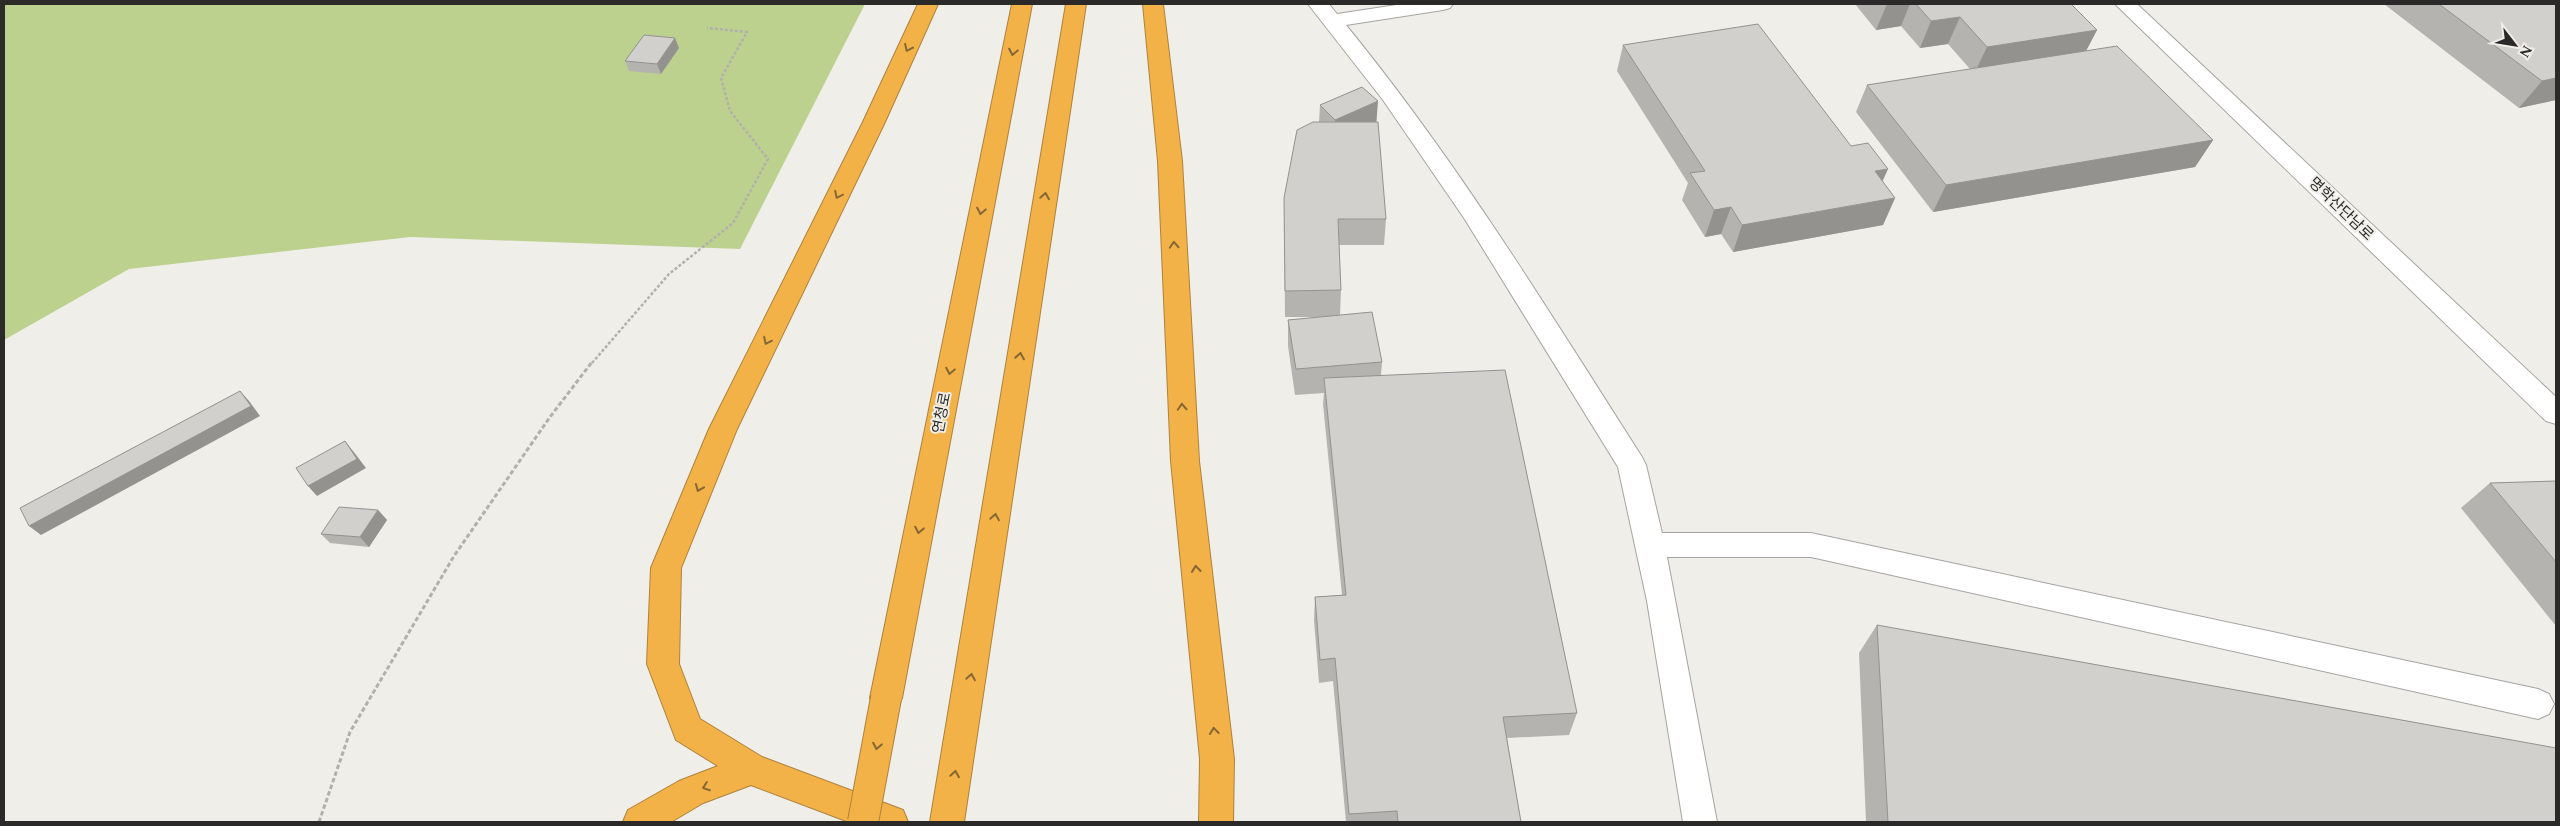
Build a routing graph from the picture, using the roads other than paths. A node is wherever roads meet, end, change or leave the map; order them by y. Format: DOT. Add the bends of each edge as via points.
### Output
graph roads {
  1 [pos="928,4"];
  2 [pos="1022,4"];
  3 [pos="1076,4"];
  4 [pos="1153,4"];
  5 [pos="1443,4"];
  6 [pos="2125,4"];
  7 [pos="1325,12"];
  8 [pos="2556,413"];
  9 [pos="1650,545"];
  10 [pos="2538,704"];
  11 [pos="751,769"];
  12 [pos="1216,779"];
  13 [pos="640,822"];
  14 [pos="863,822"];
  15 [pos="891,822"];
  16 [pos="947,822"];
  17 [pos="1216,822"];
  18 [pos="1234,822"];
  19 [pos="1700,822"];
  1 -- 11 [label="highway, one-way" via="873,124 723,429 666,568 663,664 688,729"];
  2 -- 14 [label="highway, 연청로, one-way, bridge"];
  16 -- 3 [label="highway, one-way"];
  12 -- 4 [label="highway, one-way" via="1217,759 1185,461 1170,161"];
  5 -- 7 [label="street"];
  6 -- 8 [label="street, 명학산단남로"];
  7 -- 9 [label="street" via="1391,95 1473,212 1632,464"];
  9 -- 10 [label="street" via="1811,545"];
  9 -- 19 [label="street"];
  11 -- 13 [label="highway, one-way" via="691,792"];
  11 -- 15 [label="highway"];
  12 -- 17 [label="highway"];
  12 -- 18 [label="highway"];
}
